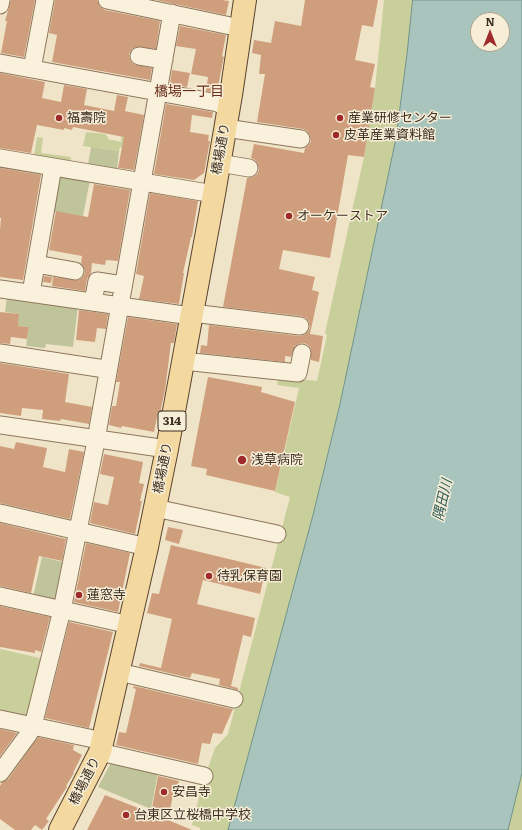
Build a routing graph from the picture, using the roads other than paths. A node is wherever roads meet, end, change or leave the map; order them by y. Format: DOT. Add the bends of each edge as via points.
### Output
graph roads {
  1 [pos="1,0"];
  2 [pos="45,0"];
  3 [pos="107,0"];
  4 [pos="245,0"];
  5 [pos="0,5"];
  6 [pos="171,13"];
  7 [pos="240,28"];
  8 [pos="139,56"];
  9 [pos="164,60"];
  10 [pos="0,63"];
  11 [pos="32,69"];
  12 [pos="158,92"];
  13 [pos="226,122"];
  14 [pos="301,139"];
  15 [pos="0,158"];
  16 [pos="219,163"];
  17 [pos="53,167"];
  18 [pos="249,168"];
  19 [pos="142,182"];
  20 [pos="214,194"];
  21 [pos="36,264"];
  22 [pos="75,271"];
  23 [pos="123,285"];
  24 [pos="0,289"];
  25 [pos="31,294"];
  26 [pos="93,302"];
  27 [pos="119,305"];
  28 [pos="192,314"];
  29 [pos="300,326"];
  30 [pos="302,352"];
  31 [pos="0,354"];
  32 [pos="183,361"];
  33 [pos="110,367"];
  34 [pos="0,425"];
  35 [pos="96,439"];
  36 [pos="167,449"];
  37 [pos="155,508"];
  38 [pos="0,513"];
  39 [pos="78,532"];
  40 [pos="277,534"];
  41 [pos="147,547"];
  42 [pos="0,596"];
  43 [pos="62,610"];
  44 [pos="130,624"];
  45 [pos="119,672"];
  46 [pos="234,700"];
  47 [pos="0,719"];
  48 [pos="33,726"];
  49 [pos="101,746"];
  50 [pos="0,773"];
  51 [pos="204,776"];
  52 [pos="60,830"];
  1 -- 5 [label="street"];
  2 -- 11 [label="street"];
  3 -- 6 [label="street"];
  4 -- 7 [label="main road, 橋場通り / 314"];
  6 -- 7 [label="street"];
  6 -- 9 [label="street"];
  7 -- 13 [label="main road, 橋場通り / 314"];
  8 -- 9 [label="street"];
  9 -- 12 [label="street"];
  10 -- 11 [label="street"];
  11 -- 12 [label="street"];
  12 -- 13 [label="street" via="218,103 225,107"];
  12 -- 19 [label="street"];
  13 -- 14 [label="street"];
  13 -- 16 [label="main road, 橋場通り / 314"];
  15 -- 17 [label="street"];
  16 -- 18 [label="street"];
  16 -- 20 [label="main road, 橋場通り / 314"];
  17 -- 19 [label="street"];
  17 -- 21 [label="street"];
  19 -- 20 [label="street"];
  19 -- 23 [label="street"];
  20 -- 28 [label="main road, 橋場通り / 314"];
  21 -- 22 [label="street"];
  21 -- 25 [label="street"];
  23 -- 26 [label="street" via="97,281"];
  23 -- 27 [label="street"];
  24 -- 25 [label="street"];
  25 -- 26 [label="street"];
  26 -- 27 [label="street"];
  27 -- 28 [label="street"];
  27 -- 33 [label="street"];
  28 -- 29 [label="street"];
  28 -- 32 [label="main road, 橋場通り / 314"];
  30 -- 32 [label="street" via="298,373"];
  31 -- 33 [label="street" via="104,369"];
  32 -- 36 [label="main road, 橋場通り / 314"];
  33 -- 35 [label="street"];
  34 -- 35 [label="street"];
  35 -- 36 [label="street"];
  35 -- 39 [label="street"];
  36 -- 37 [label="main road, 橋場通り / 314"];
  37 -- 40 [label="street"];
  37 -- 41 [label="main road, 橋場通り / 314"];
  38 -- 39 [label="street"];
  39 -- 41 [label="street"];
  39 -- 43 [label="street"];
  41 -- 44 [label="main road, 橋場通り / 314"];
  42 -- 43 [label="street"];
  43 -- 44 [label="street"];
  43 -- 48 [label="street"];
  44 -- 45 [label="main road, 橋場通り / 314"];
  45 -- 46 [label="street" via="207,689"];
  45 -- 49 [label="main road, 橋場通り / 314"];
  47 -- 48 [label="street"];
  48 -- 49 [label="street"];
  48 -- 50 [label="street"];
  49 -- 51 [label="street"];
  49 -- 52 [label="main road, 橋場通り / 314"];
}
